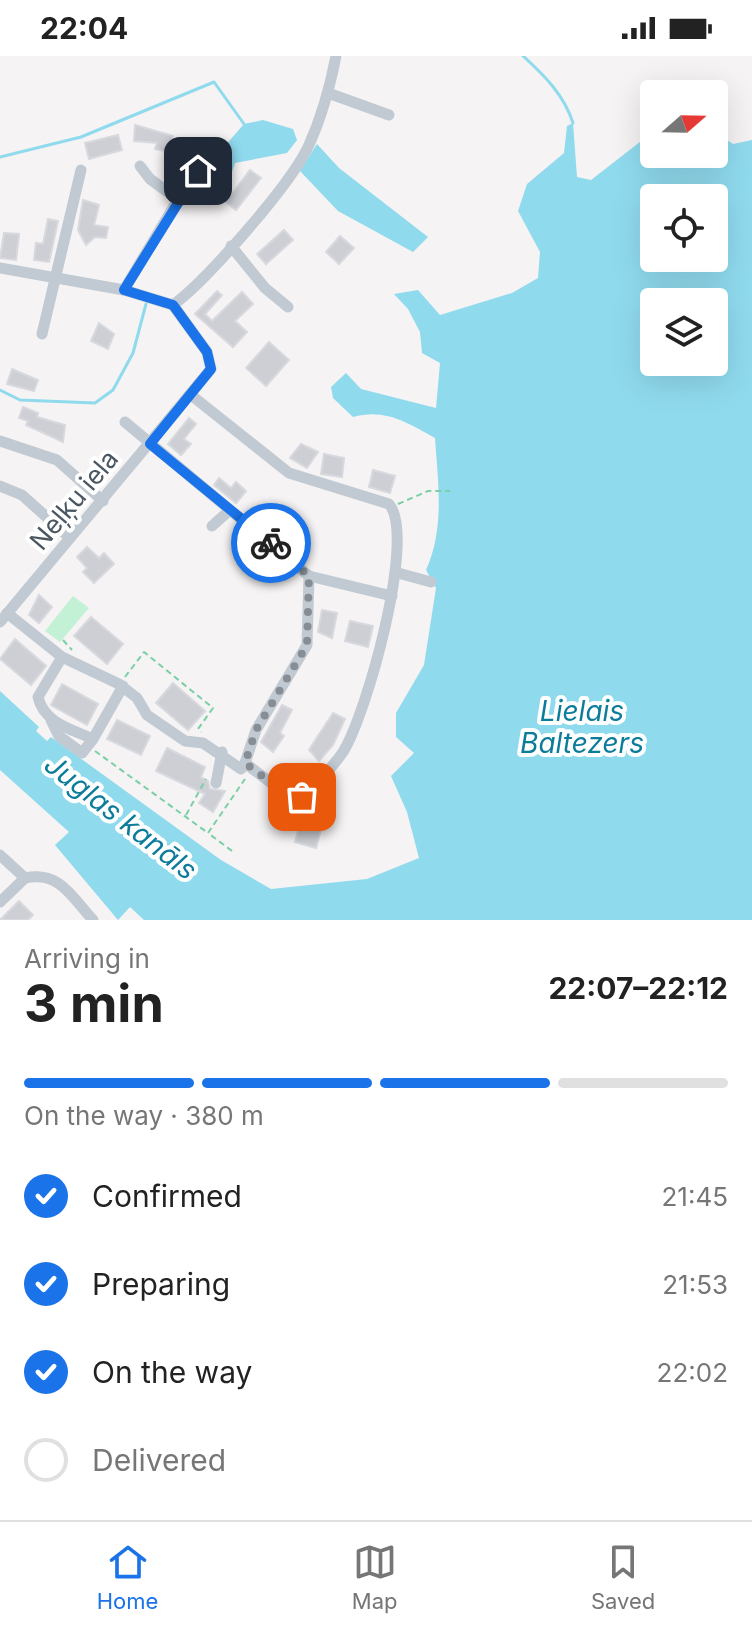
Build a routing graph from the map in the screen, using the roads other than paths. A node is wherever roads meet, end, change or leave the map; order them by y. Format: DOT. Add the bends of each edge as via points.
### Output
graph roads {
  1 [pos="336,56"];
  2 [pos="328,93"];
  3 [pos="389,115"];
  4 [pos="201,161"];
  5 [pos="140,166"];
  6 [pos="81,170"];
  7 [pos="180,201"];
  8 [pos="231,246"];
  9 [pos="0,268"];
  10 [pos="54,277"];
  11 [pos="124,290"];
  12 [pos="173,305"];
  13 [pos="288,307"];
  14 [pos="42,334"];
  15 [pos="191,395"];
  16 [pos="125,422"];
  17 [pos="0,441"];
  18 [pos="150,444"];
  19 [pos="0,486"];
  20 [pos="103,501"];
  21 [pos="229,511"];
  22 [pos="212,526"];
  23 [pos="70,538"];
  24 [pos="398,573"];
  25 [pos="309,576"];
  26 [pos="431,582"];
  27 [pos="392,596"];
  28 [pos="4,618"];
  29 [pos="62,657"];
  30 [pos="121,685"];
  31 [pos="222,752"];
  32 [pos="249,766"];
  33 [pos="210,782"];
  34 [pos="0,855"];
  35 [pos="25,878"];
  36 [pos="0,902"];
  37 [pos="93,920"];
  1 -- 2 [label="street"];
  2 -- 3 [label="street"];
  2 -- 8 [label="street" via="308,148"];
  4 -- 7 [label="street"];
  5 -- 7 [label="street"];
  6 -- 10 [label="street"];
  7 -- 11 [label="street"];
  8 -- 12 [label="street"];
  8 -- 13 [label="street"];
  9 -- 10 [label="street"];
  10 -- 11 [label="street"];
  10 -- 14 [label="street"];
  11 -- 12 [label="street"];
  12 -- 15 [label="street, Neļķu iela" via="207,352 211,369"];
  15 -- 18 [label="street, Neļķu iela"];
  15 -- 24 [label="street" via="289,473 392,506"];
  16 -- 18 [label="street"];
  17 -- 20 [label="street" via="57,460"];
  18 -- 20 [label="street, Neļķu iela"];
  18 -- 21 [label="street"];
  19 -- 23 [label="street" via="22,495"];
  20 -- 23 [label="street, Neļķu iela"];
  21 -- 22 [label="street"];
  21 -- 25 [label="street"];
  23 -- 28 [label="street, Neļķu iela"];
  24 -- 26 [label="street"];
  24 -- 27 [label="street"];
  25 -- 27 [label="street"];
  25 -- 32 [label="street" via="307,645 256,730"];
  27 -- 32 [label="street" via="361,712 343,751 302,797 291,798"];
  28 -- 29 [label="street"];
  29 -- 30 [label="street"];
  29 -- 30 [label="street" via="38,697 41,710 90,742"];
  30 -- 31 [label="street" via="147,715 185,741"];
  31 -- 32 [label="street" via="241,769"];
  31 -- 33 [label="street"];
  34 -- 35 [label="street"];
  35 -- 36 [label="street"];
  35 -- 37 [label="street" via="47,875"];
}
